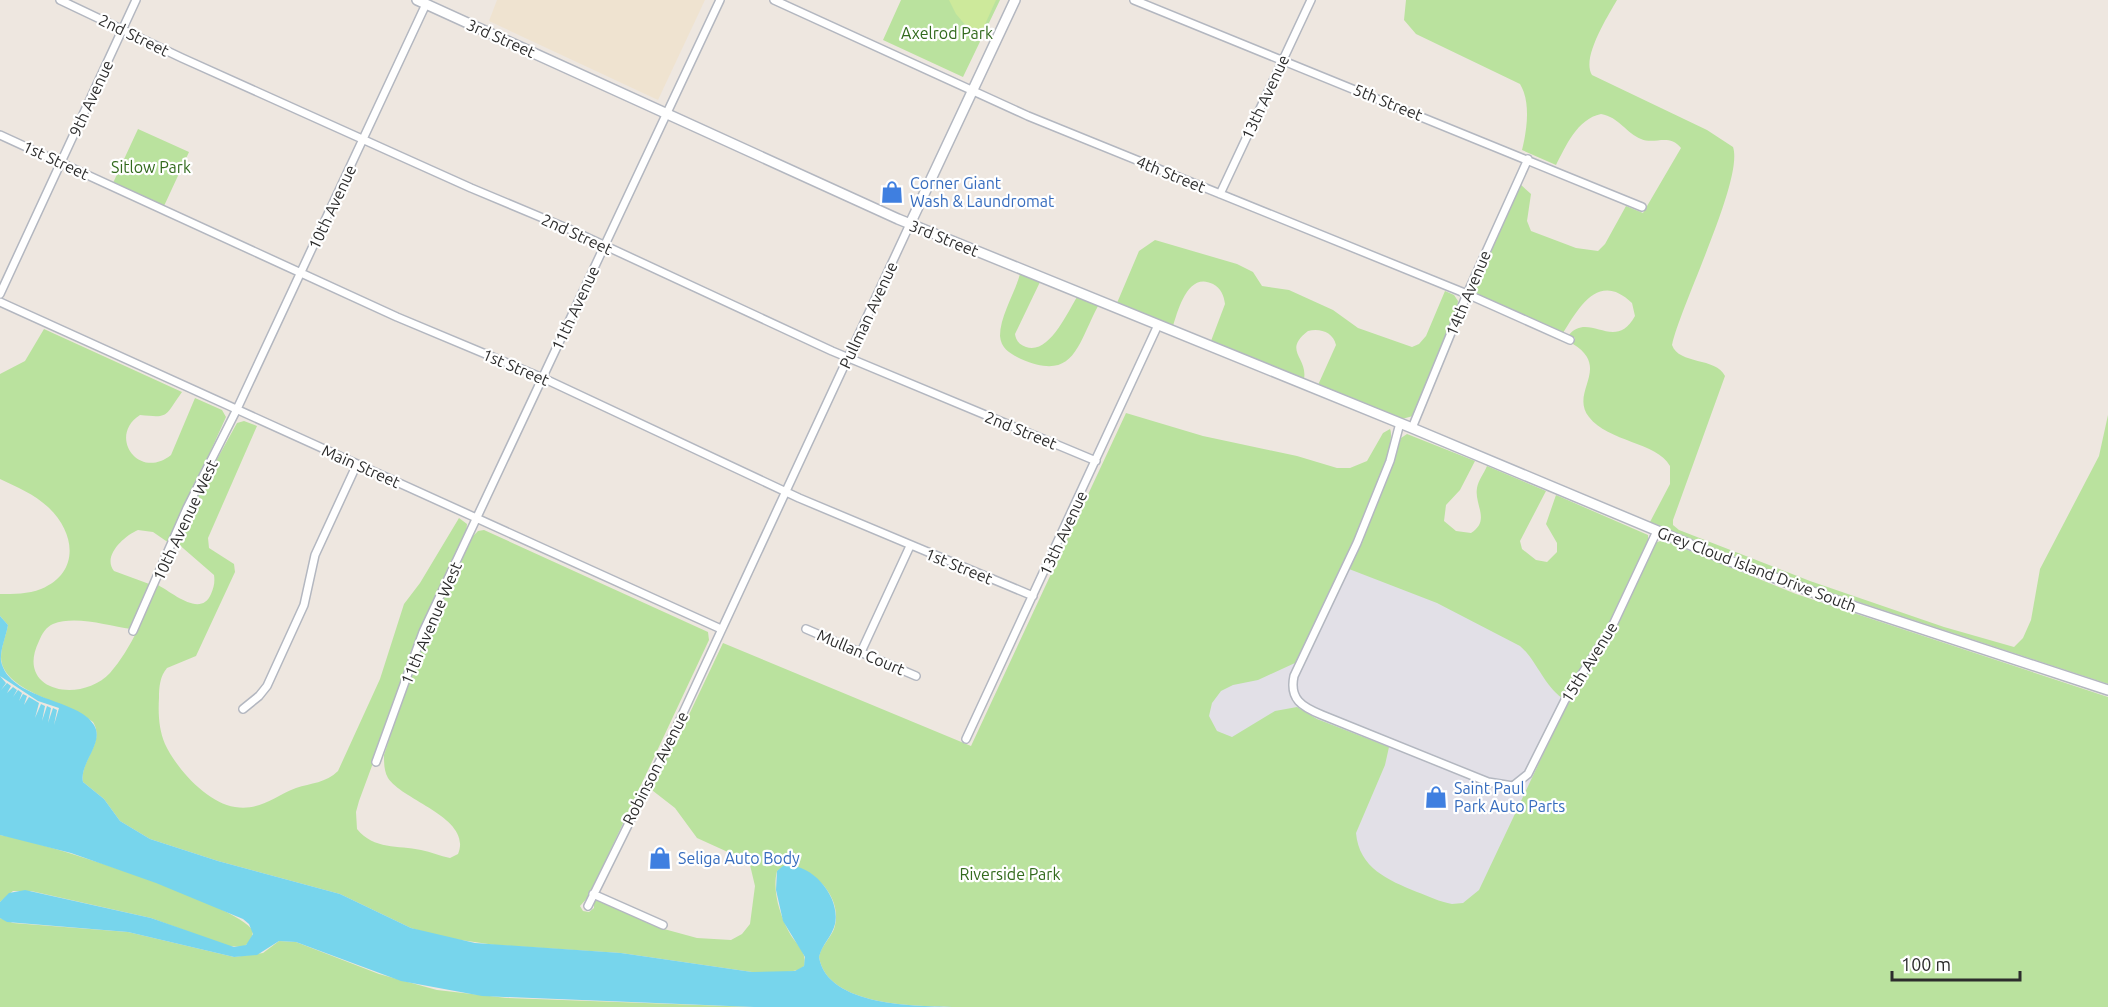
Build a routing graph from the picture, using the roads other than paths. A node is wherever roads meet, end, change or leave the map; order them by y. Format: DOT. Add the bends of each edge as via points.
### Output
graph roads {
  1 [pos="60,0"];
  2 [pos="136,0"];
  3 [pos="720,0"];
  4 [pos="774,0"];
  5 [pos="1015,0"];
  6 [pos="1134,0"];
  7 [pos="1311,0"];
  8 [pos="422,2"];
  9 [pos="123,29"];
  10 [pos="1283,60"];
  11 [pos="973,91"];
  12 [pos="666,113"];
  13 [pos="0,135"];
  14 [pos="363,138"];
  15 [pos="1528,159"];
  16 [pos="61,163"];
  17 [pos="1220,194"];
  18 [pos="1642,207"];
  19 [pos="910,224"];
  20 [pos="604,246"];
  21 [pos="301,273"];
  22 [pos="0,294"];
  23 [pos="1467,294"];
  24 [pos="0,302"];
  25 [pos="1158,325"];
  26 [pos="1570,340"];
  27 [pos="848,358"];
  28 [pos="543,378"];
  29 [pos="237,409"];
  30 [pos="1400,423"];
  31 [pos="1412,428"];
  32 [pos="1096,461"];
  33 [pos="357,464"];
  34 [pos="786,492"];
  35 [pos="477,519"];
  36 [pos="1657,531"];
  37 [pos="910,546"];
  38 [pos="1033,596"];
  39 [pos="722,629"];
  40 [pos="806,629"];
  41 [pos="133,632"];
  42 [pos="861,652"];
  43 [pos="916,676"];
  44 [pos="2108,690"];
  45 [pos="243,709"];
  46 [pos="966,740"];
  47 [pos="376,762"];
  48 [pos="593,894"];
  49 [pos="588,906"];
  50 [pos="663,925"];
  1 -- 9 [label="street, 2nd Street"];
  2 -- 9 [label="street, 9th Avenue"];
  3 -- 12 [label="street, 11th Avenue"];
  4 -- 11 [label="street, 4th Street"];
  5 -- 11 [label="street, Pullman Avenue"];
  6 -- 10 [label="street, 5th Street"];
  7 -- 10 [label="street, 13th Avenue"];
  8 -- 12 [label="street, 3rd Street"];
  8 -- 14 [label="street, 10th Avenue"];
  9 -- 14 [label="street, 2nd Street"];
  9 -- 16 [label="street, 9th Avenue"];
  10 -- 15 [label="street, 5th Street"];
  10 -- 17 [label="street, 13th Avenue"];
  11 -- 17 [label="street, 4th Street"];
  11 -- 19 [label="street, Pullman Avenue"];
  12 -- 19 [label="street, 3rd Street"];
  12 -- 20 [label="street, 11th Avenue"];
  13 -- 16 [label="street, 1st Street"];
  14 -- 20 [label="street, 2nd Street"];
  14 -- 21 [label="street, 10th Avenue"];
  15 -- 18 [label="street, 5th Street"];
  15 -- 23 [label="street, 14th Avenue"];
  16 -- 21 [label="street, 1st Street"];
  16 -- 22 [label="street, 9th Avenue"];
  17 -- 23 [label="street, 4th Street"];
  19 -- 25 [label="street, 3rd Street"];
  19 -- 27 [label="street, Pullman Avenue"];
  20 -- 27 [label="street, 2nd Street"];
  20 -- 28 [label="street, 11th Avenue"];
  21 -- 28 [label="street, 1st Street"];
  21 -- 29 [label="street, 10th Avenue"];
  23 -- 26 [label="street, 4th Street"];
  23 -- 31 [label="street, 14th Avenue"];
  24 -- 29 [label="street, Main Street"];
  25 -- 30 [label="street, 3rd Street"];
  25 -- 32 [label="street, 13th Avenue"];
  27 -- 32 [label="street, 2nd Street"];
  27 -- 34 [label="street, Pullman Avenue"];
  28 -- 34 [label="street, 1st Street"];
  28 -- 35 [label="street, 11th Avenue"];
  29 -- 33 [label="street, Main Street"];
  29 -- 41 [label="street, 10th Avenue West" via="187,508"];
  30 -- 31 [label="street, 3rd Street"];
  30 -- 36 [label="street, 15th Avenue" via="1390,461 1357,543 1295,672 1293,693 1300,704 1322,715 1488,782 1513,786 1528,774 1565,700 1611,629"];
  31 -- 36 [label="street, Grey Cloud Island Drive South"];
  32 -- 38 [label="street, 13th Avenue"];
  33 -- 35 [label="street, Main Street"];
  33 -- 45 [label="street" via="315,555 304,604 267,686"];
  34 -- 37 [label="street, 1st Street"];
  34 -- 39 [label="street, Pullman Avenue"];
  35 -- 39 [label="street, Main Street"];
  35 -- 47 [label="street, 11th Avenue West" via="421,637"];
  36 -- 44 [label="street, Grey Cloud Island Drive South" via="1806,591"];
  37 -- 38 [label="street, 1st Street"];
  37 -- 42 [label="street"];
  38 -- 46 [label="street, 13th Avenue"];
  39 -- 48 [label="street, Robinson Avenue"];
  40 -- 42 [label="street, Mullan Court"];
  42 -- 43 [label="street, Mullan Court"];
  48 -- 49 [label="street, Robinson Avenue"];
  48 -- 50 [label="street"];
}
